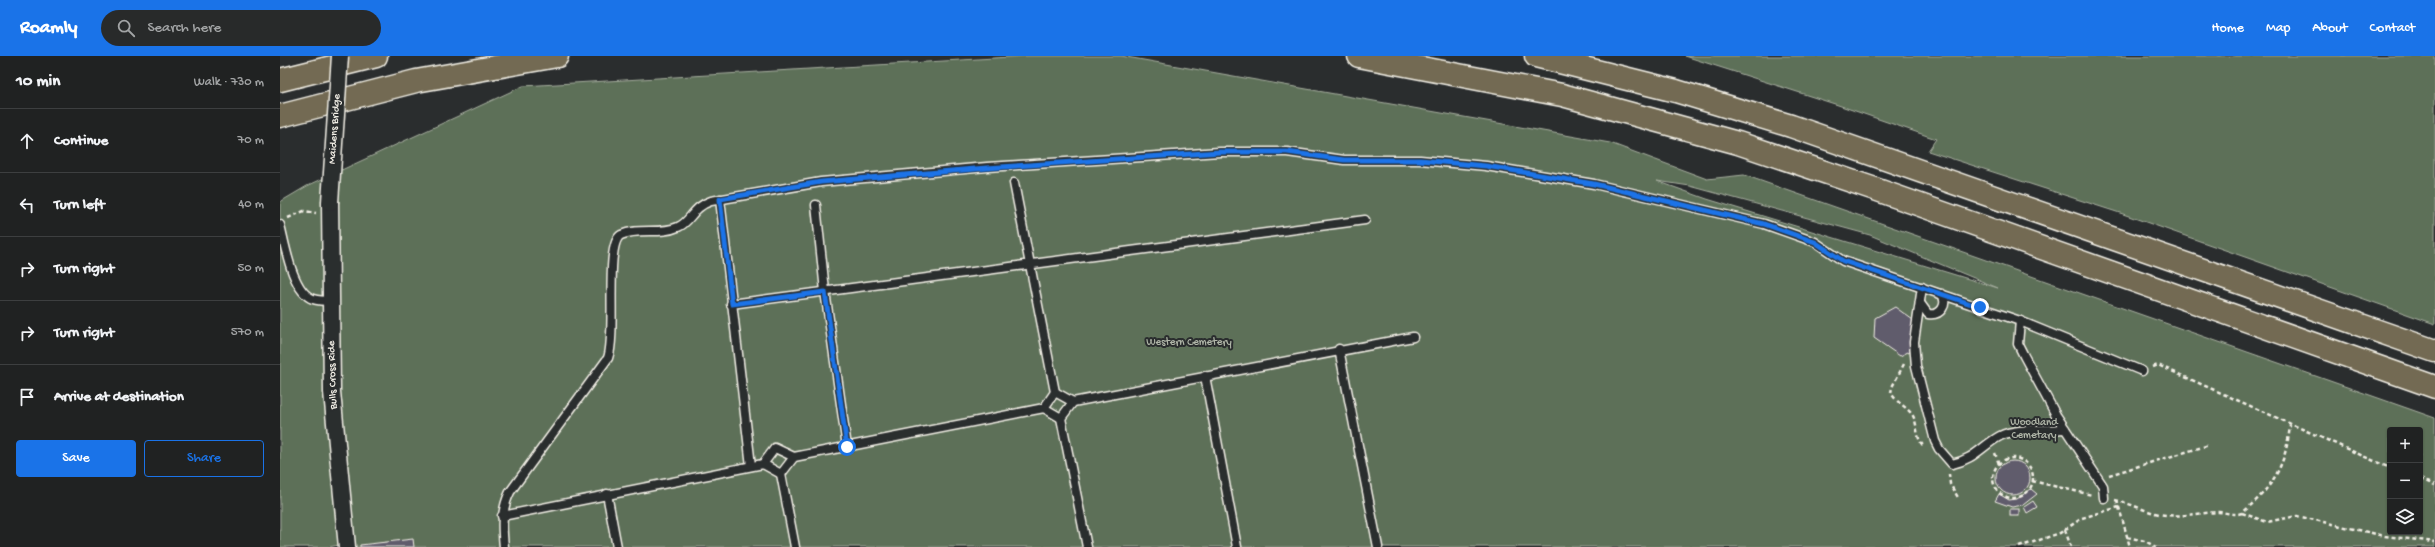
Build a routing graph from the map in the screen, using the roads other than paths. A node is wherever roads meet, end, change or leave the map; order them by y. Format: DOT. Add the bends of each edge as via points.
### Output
graph roads {
  1 [pos="340,56"];
  2 [pos="376,56"];
  3 [pos="557,56"];
  4 [pos="1359,56"];
  5 [pos="1536,56"];
  6 [pos="280,80"];
  7 [pos="284,116"];
  8 [pos="1014,182"];
  9 [pos="720,199"];
  10 [pos="330,202"];
  11 [pos="816,205"];
  12 [pos="1365,220"];
  13 [pos="283,222"];
  14 [pos="1030,266"];
  15 [pos="1922,287"];
  16 [pos="825,292"];
  17 [pos="1942,294"];
  18 [pos="332,301"];
  19 [pos="1920,303"];
  20 [pos="732,304"];
  21 [pos="2020,321"];
  22 [pos="1412,336"];
  23 [pos="1339,349"];
  24 [pos="2435,351"];
  25 [pos="2142,371"];
  26 [pos="1205,376"];
  27 [pos="2435,387"];
  28 [pos="1055,392"];
  29 [pos="1072,402"];
  30 [pos="1044,408"];
  31 [pos="1061,418"];
  32 [pos="2065,429"];
  33 [pos="847,447"];
  34 [pos="794,457"];
  35 [pos="763,464"];
  36 [pos="750,466"];
  37 [pos="781,474"];
  38 [pos="607,494"];
  39 [pos="2104,498"];
  40 [pos="502,516"];
  41 [pos="347,547"];
  42 [pos="504,547"];
  43 [pos="617,547"];
  44 [pos="795,547"];
  45 [pos="1087,547"];
  46 [pos="1237,547"];
  47 [pos="1378,547"];
  1 -- 10 [label="street, Maidens Bridge, bridge"];
  2 -- 6 [label="highway"];
  3 -- 7 [label="highway" via="416,81"];
  4 -- 27 [label="highway" via="1562,95 1738,143"];
  5 -- 24 [label="highway" via="1646,83 1792,126"];
  8 -- 14 [label="lane"];
  9 -- 15 [label="lane" via="821,182 1220,152 1287,152 1344,160 1420,160 1486,166 1594,184 1764,224 1815,242 1843,261"];
  9 -- 20 [label="lane"];
  9 -- 40 [label="lane" via="701,204 685,223 676,228 627,233 614,242 613,338 608,358 516,481 504,504"];
  10 -- 18 [label="street, Bulls Cross Ride"];
  11 -- 16 [label="lane"];
  12 -- 14 [label="lane"];
  13 -- 18 [label="lane" via="293,273 303,292 313,299"];
  14 -- 16 [label="lane"];
  14 -- 28 [label="lane"];
  15 -- 17 [label="lane"];
  15 -- 19 [label="lane"];
  16 -- 20 [label="lane"];
  16 -- 33 [label="lane"];
  17 -- 19 [label="lane" via="1946,302 1937,313 1928,314"];
  17 -- 21 [label="lane"];
  18 -- 41 [label="street, Bulls Cross Ride" via="332,392"];
  19 -- 32 [label="lane" via="1915,355 1920,384 1939,449 1952,464 1964,461 2000,436"];
  20 -- 36 [label="lane"];
  21 -- 25 [label="lane"];
  21 -- 32 [label="lane" via="2018,344"];
  22 -- 23 [label="lane"];
  23 -- 26 [label="lane"];
  23 -- 47 [label="lane"];
  26 -- 29 [label="lane"];
  26 -- 46 [label="lane"];
  28 -- 29 [label="lane"];
  28 -- 30 [label="lane"];
  29 -- 31 [label="lane"];
  30 -- 31 [label="lane"];
  30 -- 33 [label="lane"];
  31 -- 45 [label="lane"];
  32 -- 39 [label="lane" via="2103,486"];
  33 -- 34 [label="lane"];
  34 -- 35 [label="lane" via="775,448"];
  34 -- 37 [label="lane"];
  35 -- 36 [label="lane"];
  35 -- 37 [label="lane"];
  36 -- 38 [label="lane"];
  37 -- 44 [label="lane"];
  38 -- 40 [label="lane"];
  38 -- 43 [label="lane"];
  40 -- 42 [label="lane"];
}
